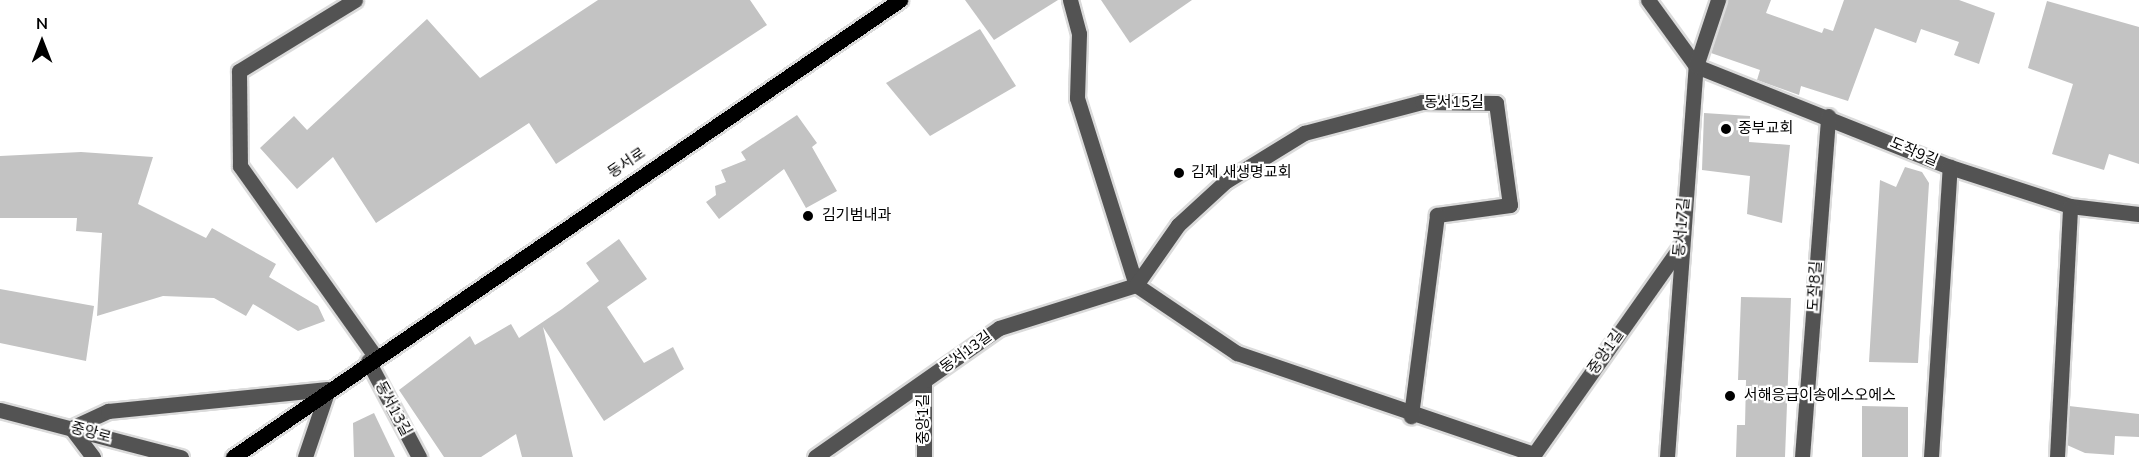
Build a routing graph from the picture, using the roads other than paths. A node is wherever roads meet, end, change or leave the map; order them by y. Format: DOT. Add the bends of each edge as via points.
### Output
graph roads {
  1 [pos="355,0"];
  2 [pos="900,0"];
  3 [pos="1070,0"];
  4 [pos="1648,0"];
  5 [pos="1718,0"];
  6 [pos="331,7"];
  7 [pos="1696,66"];
  8 [pos="1828,116"];
  9 [pos="1950,167"];
  10 [pos="2070,206"];
  11 [pos="2139,214"];
  12 [pos="1680,247"];
  13 [pos="1136,285"];
  14 [pos="371,358"];
  15 [pos="924,382"];
  16 [pos="327,389"];
  17 [pos="0,410"];
  18 [pos="1411,416"];
  19 [pos="71,428"];
  20 [pos="1533,456"];
  21 [pos="93,457"];
  22 [pos="181,457"];
  23 [pos="233,457"];
  24 [pos="304,457"];
  25 [pos="419,457"];
  26 [pos="815,457"];
  27 [pos="924,457"];
  28 [pos="1667,457"];
  29 [pos="1802,457"];
  30 [pos="1931,457"];
  31 [pos="2057,457"];
  1 -- 6 [label="street"];
  2 -- 14 [label="main road, 동서로"];
  3 -- 13 [label="street" via="1079,34 1077,98"];
  4 -- 7 [label="street"];
  5 -- 7 [label="street, 동서17길"];
  6 -- 14 [label="street" via="239,70 240,166"];
  7 -- 8 [label="street, 도작9길"];
  7 -- 12 [label="street, 동서17길"];
  8 -- 9 [label="street, 도작9길"];
  8 -- 29 [label="street, 도작8길"];
  9 -- 10 [label="street, 도작9길"];
  9 -- 30 [label="street"];
  10 -- 11 [label="street, 도작9길"];
  10 -- 31 [label="street"];
  12 -- 20 [label="street, 중앙1길"];
  12 -- 28 [label="street, 동서17길"];
  13 -- 15 [label="street, 동서13길" via="999,328"];
  13 -- 18 [label="street" via="1237,353"];
  13 -- 18 [label="street, 동서15길" via="1178,225 1226,181 1304,133 1422,102 1496,103 1510,205 1437,215"];
  14 -- 16 [label="main road, 동서로"];
  14 -- 25 [label="street, 동서13길"];
  15 -- 26 [label="street, 동서13길"];
  15 -- 27 [label="street, 중앙1길"];
  16 -- 19 [label="street" via="108,411"];
  16 -- 23 [label="main road, 동서로"];
  16 -- 24 [label="street"];
  17 -- 19 [label="street, 중앙로"];
  18 -- 20 [label="street"];
  19 -- 21 [label="street"];
  19 -- 22 [label="street, 중앙로"];
}
